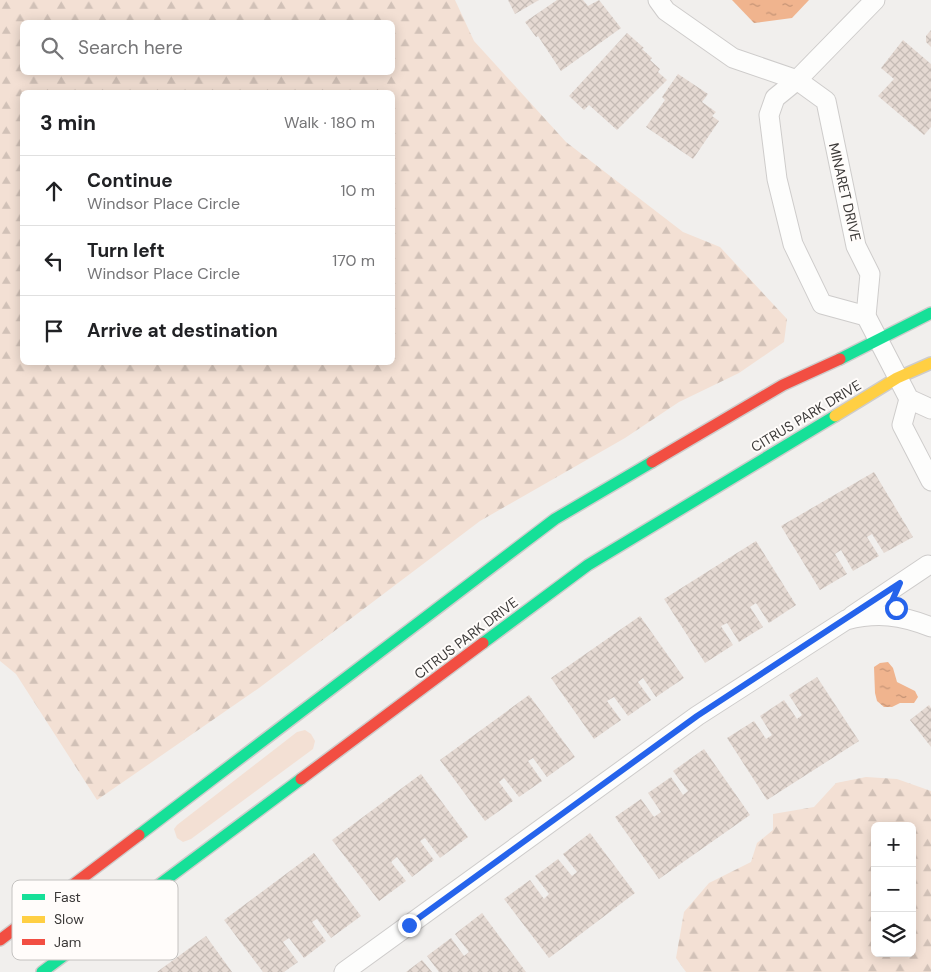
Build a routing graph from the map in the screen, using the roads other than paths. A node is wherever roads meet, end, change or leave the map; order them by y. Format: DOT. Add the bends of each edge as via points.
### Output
graph roads {
  1 [pos="658,0"];
  2 [pos="875,0"];
  3 [pos="797,80"];
  4 [pos="931,313"];
  5 [pos="866,316"];
  6 [pos="878,341"];
  7 [pos="931,363"];
  8 [pos="897,378"];
  9 [pos="909,398"];
  10 [pos="931,409"];
  11 [pos="931,481"];
  12 [pos="928,565"];
  13 [pos="900,583"];
  14 [pos="909,618"];
  15 [pos="846,620"];
  16 [pos="931,627"];
  17 [pos="81,880"];
  18 [pos="165,880"];
  19 [pos="12,931"];
  20 [pos="0,940"];
  21 [pos="58,960"];
  22 [pos="42,972"];
  23 [pos="344,972"];
  1 -- 3 [label="street, MINARET DRIVE" via="666,11 733,58"];
  2 -- 3 [label="street"];
  3 -- 5 [label="street, MINARET DRIVE" via="826,101 856,246 870,274"];
  3 -- 5 [label="street" via="775,98 769,115 777,179 793,244 822,304"];
  4 -- 6 [label="street"];
  5 -- 6 [label="street"];
  6 -- 8 [label="street"];
  6 -- 17 [label="street" via="783,385 555,519"];
  7 -- 8 [label="street, CITRUS PARK DRIVE"];
  8 -- 9 [label="street"];
  8 -- 18 [label="street, CITRUS PARK DRIVE" via="588,565"];
  9 -- 10 [label="street"];
  9 -- 11 [label="street" via="902,425"];
  12 -- 13 [label="street"];
  13 -- 14 [label="street" via="892,601"];
  13 -- 15 [label="street"];
  14 -- 15 [label="street" via="885,614"];
  14 -- 16 [label="street"];
  15 -- 23 [label="street" via="697,716"];
  19 -- 20 [label="street"];
  21 -- 22 [label="street, CITRUS PARK DRIVE"];
}
